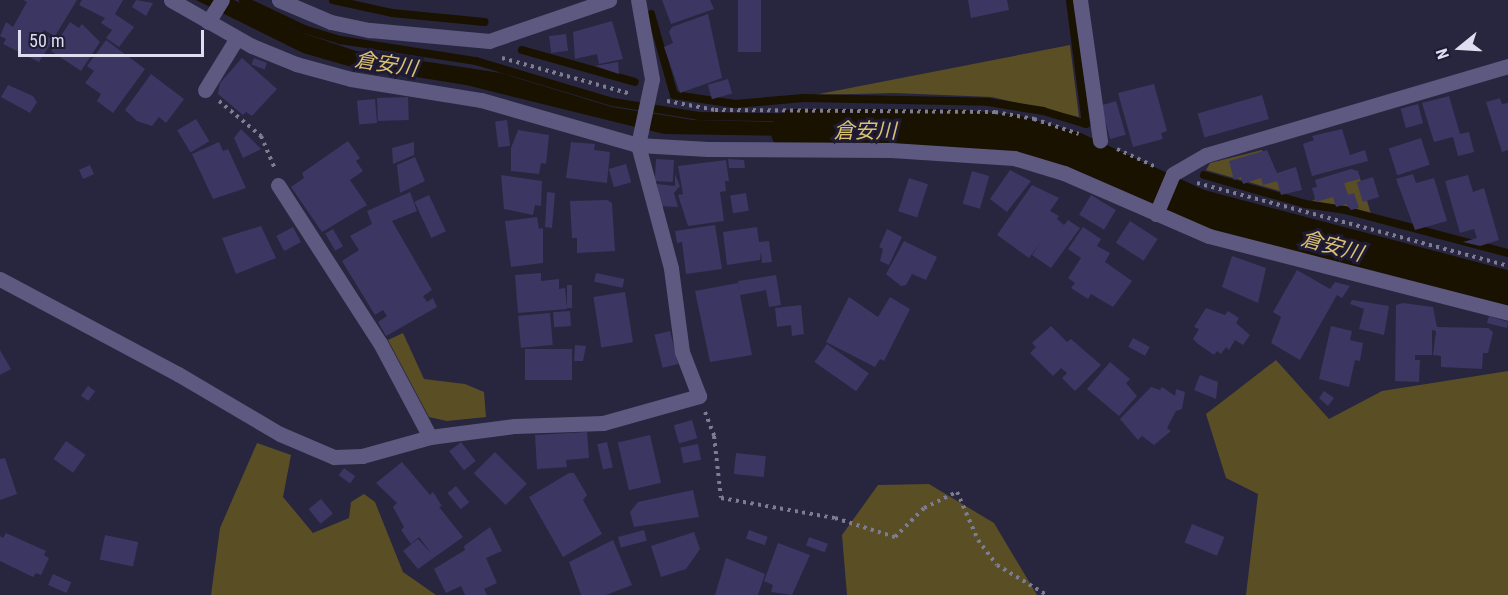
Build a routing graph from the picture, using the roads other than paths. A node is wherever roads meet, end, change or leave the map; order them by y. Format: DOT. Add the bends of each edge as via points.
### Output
graph roads {
  1 [pos="171,0"];
  2 [pos="222,0"];
  3 [pos="279,0"];
  4 [pos="609,0"];
  5 [pos="638,0"];
  6 [pos="1080,0"];
  7 [pos="211,18"];
  8 [pos="237,38"];
  9 [pos="1508,66"];
  10 [pos="204,90"];
  11 [pos="638,140"];
  12 [pos="1100,141"];
  13 [pos="278,185"];
  14 [pos="1158,210"];
  15 [pos="0,279"];
  16 [pos="1508,313"];
  17 [pos="430,437"];
  1 -- 7 [label="street"];
  2 -- 7 [label="street"];
  3 -- 4 [label="street" via="331,22 370,30 489,41"];
  5 -- 11 [label="street" via="652,79"];
  6 -- 12 [label="street"];
  7 -- 8 [label="street"];
  8 -- 10 [label="street"];
  8 -- 11 [label="street" via="323,72 480,100"];
  9 -- 14 [label="street" via="1206,155 1173,174"];
  11 -- 14 [label="street" via="708,149 891,150 1014,158"];
  11 -- 17 [label="street" via="671,268 682,352 699,396 603,423 515,426"];
  13 -- 17 [label="street" via="380,343"];
  14 -- 16 [label="street" via="1209,236"];
  15 -- 17 [label="street" via="178,374 280,434 334,457 362,456"];
}
